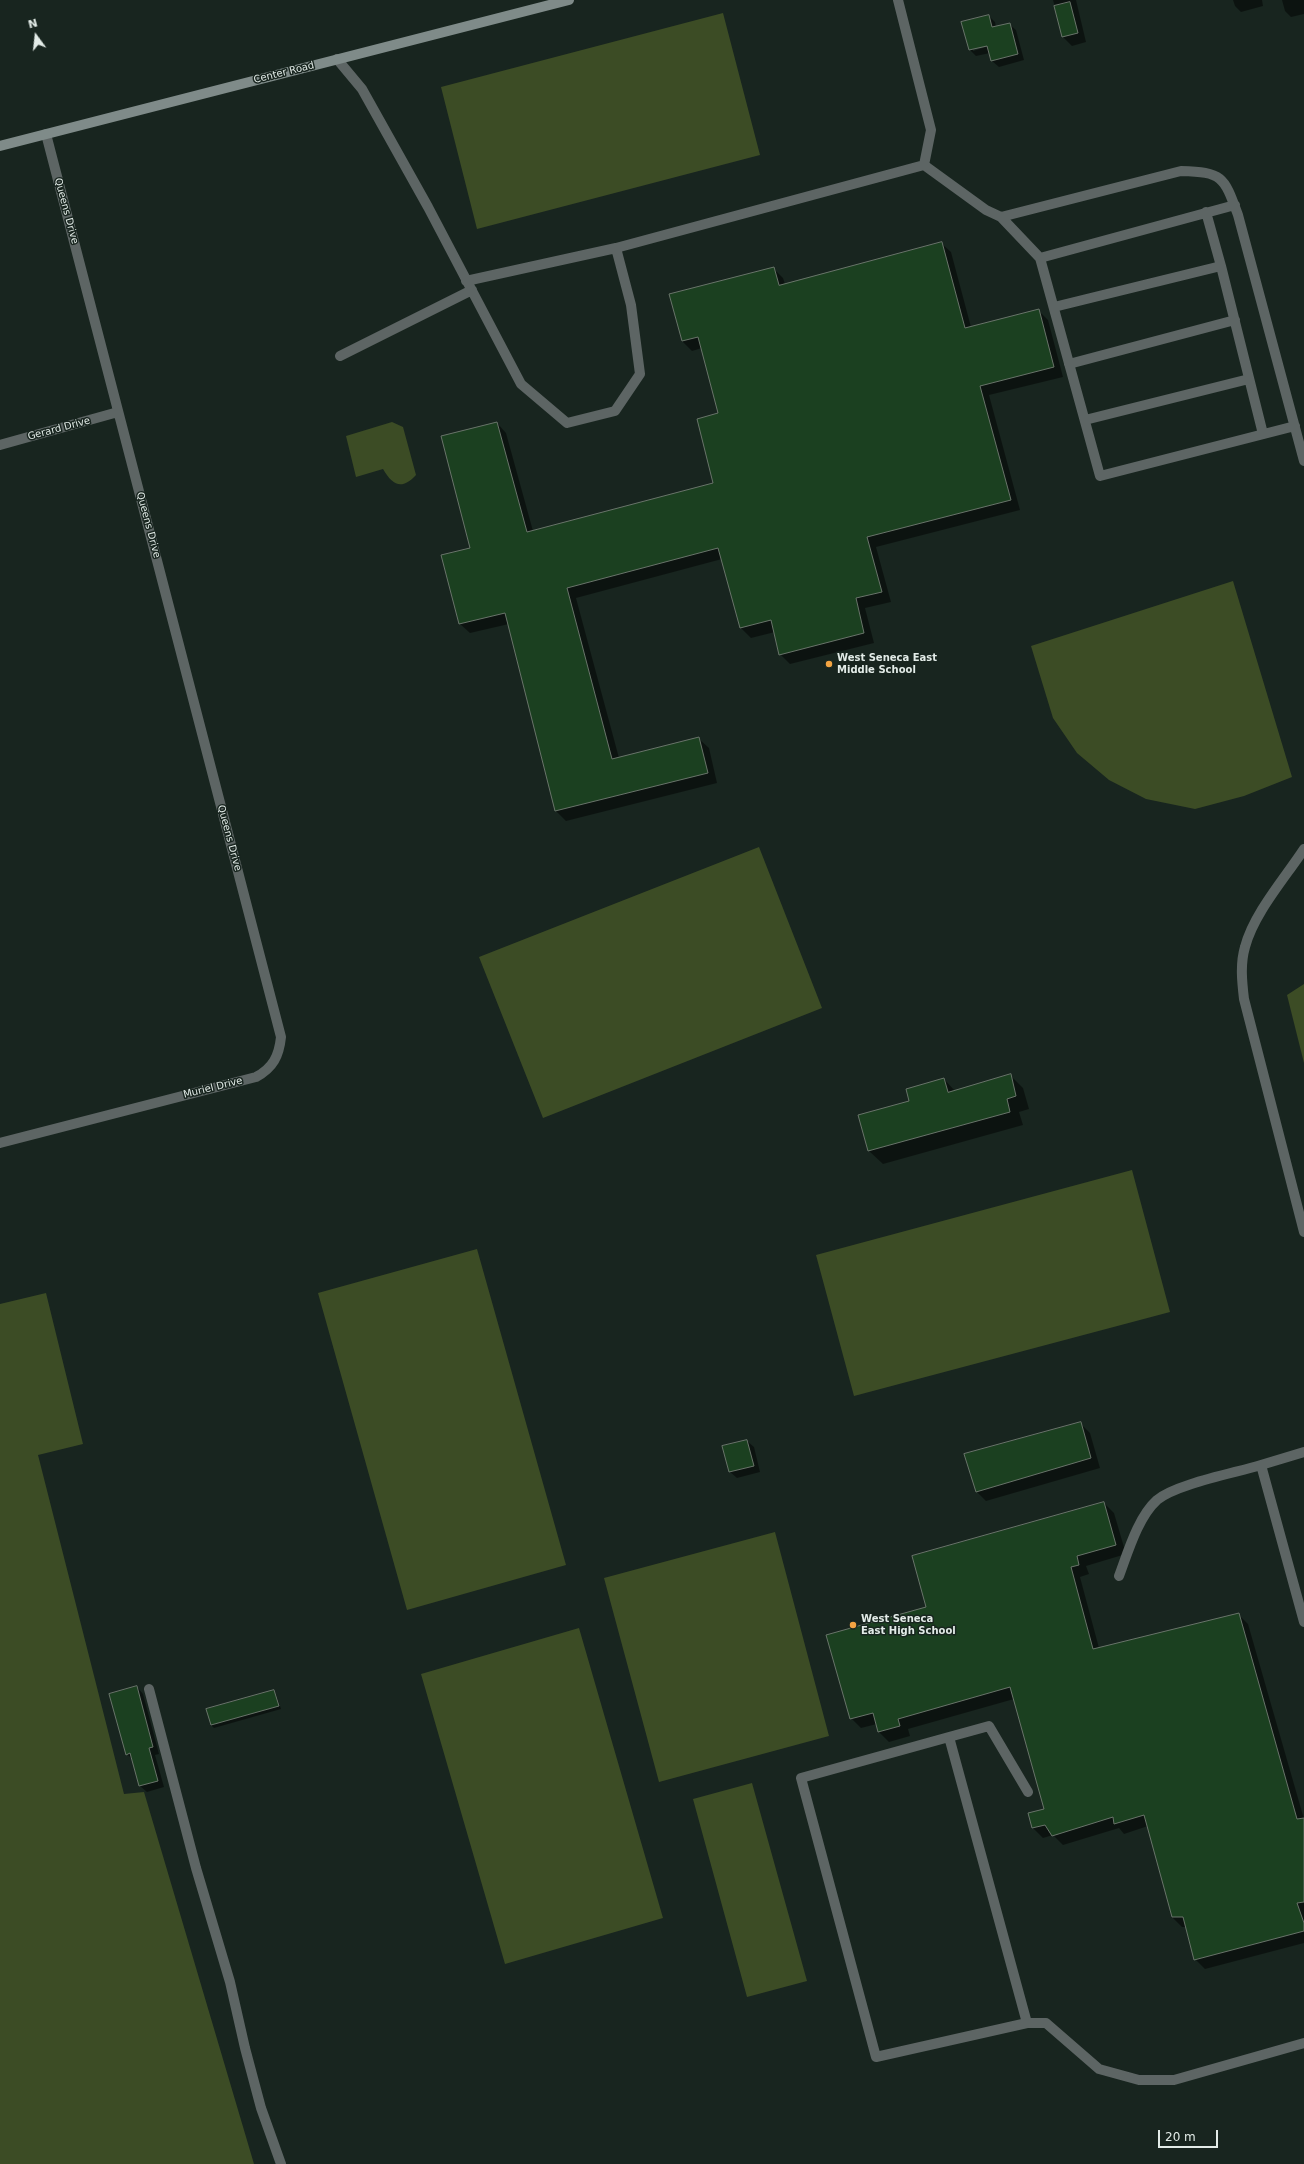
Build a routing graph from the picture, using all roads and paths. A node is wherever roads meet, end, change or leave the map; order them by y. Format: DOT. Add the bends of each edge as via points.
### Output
graph roads {
  1 [pos="569,0"];
  2 [pos="898,0"];
  3 [pos="337,59"];
  4 [pos="46,134"];
  5 [pos="0,146"];
  6 [pos="924,165"];
  7 [pos="1234,205"];
  8 [pos="1206,212"];
  9 [pos="1001,216"];
  10 [pos="616,248"];
  11 [pos="1040,258"];
  12 [pos="1221,266"];
  13 [pos="466,281"];
  14 [pos="472,290"];
  15 [pos="1054,307"];
  16 [pos="1234,320"];
  17 [pos="340,356"];
  18 [pos="1069,364"];
  19 [pos="1249,379"];
  20 [pos="118,412"];
  21 [pos="1084,420"];
  22 [pos="1295,426"];
  23 [pos="1263,434"];
  24 [pos="0,445"];
  25 [pos="1304,461"];
  26 [pos="1304,848"];
  27 [pos="250,915"];
  28 [pos="1,1140"];
  29 [pos="1304,1232"];
  30 [pos="1304,1452"];
  31 [pos="1261,1465"];
  32 [pos="1119,1576"];
  33 [pos="1304,1622"];
  34 [pos="149,1689"];
  35 [pos="949,1737"];
  36 [pos="1028,1792"];
  37 [pos="1027,2023"];
  38 [pos="1304,2044"];
  39 [pos="281,2164"];
  1 -- 3 [label="main road, Center Road"];
  2 -- 6 [label="street" via="932,130"];
  3 -- 4 [label="main road, Center Road"];
  3 -- 13 [label="street" via="362,89"];
  4 -- 5 [label="main road, Center Road"];
  4 -- 20 [label="street, Queens Drive"];
  6 -- 9 [label="street" via="986,210"];
  6 -- 10 [label="street"];
  7 -- 8 [label="street"];
  7 -- 9 [label="street" via="1228,188 1219,177 1205,172 1181,172"];
  7 -- 22 [label="street"];
  8 -- 11 [label="street"];
  8 -- 12 [label="street"];
  9 -- 11 [label="street"];
  10 -- 13 [label="street"];
  10 -- 14 [label="street" via="631,305 640,374 615,411 567,424 521,384"];
  11 -- 15 [label="street"];
  12 -- 15 [label="street"];
  12 -- 16 [label="street"];
  13 -- 14 [label="street"];
  14 -- 17 [label="street"];
  15 -- 18 [label="street"];
  16 -- 18 [label="street"];
  16 -- 19 [label="street"];
  18 -- 21 [label="street"];
  19 -- 21 [label="street"];
  19 -- 23 [label="street"];
  20 -- 24 [label="street, Gerard Drive"];
  20 -- 27 [label="street, Queens Drive"];
  21 -- 23 [label="street" via="1100,476"];
  22 -- 23 [label="street"];
  22 -- 25 [label="street"];
  26 -- 29 [label="street" via="1260,915 1245,947 1241,974 1244,999"];
  27 -- 28 [label="street, Muriel Drive" via="282,1037 280,1051 273,1065 256,1077"];
  30 -- 31 [label="street"];
  31 -- 32 [label="street" via="1174,1490 1157,1501 1138,1528"];
  31 -- 33 [label="street"];
  34 -- 39 [label="street" via="196,1868 230,1982 259,2101"];
  35 -- 36 [label="street" via="989,1726"];
  35 -- 37 [label="street"];
  35 -- 37 [label="street" via="801,1778 876,2057"];
  37 -- 38 [label="street" via="1046,2023 1099,2069 1138,2080 1174,2080"];
}
